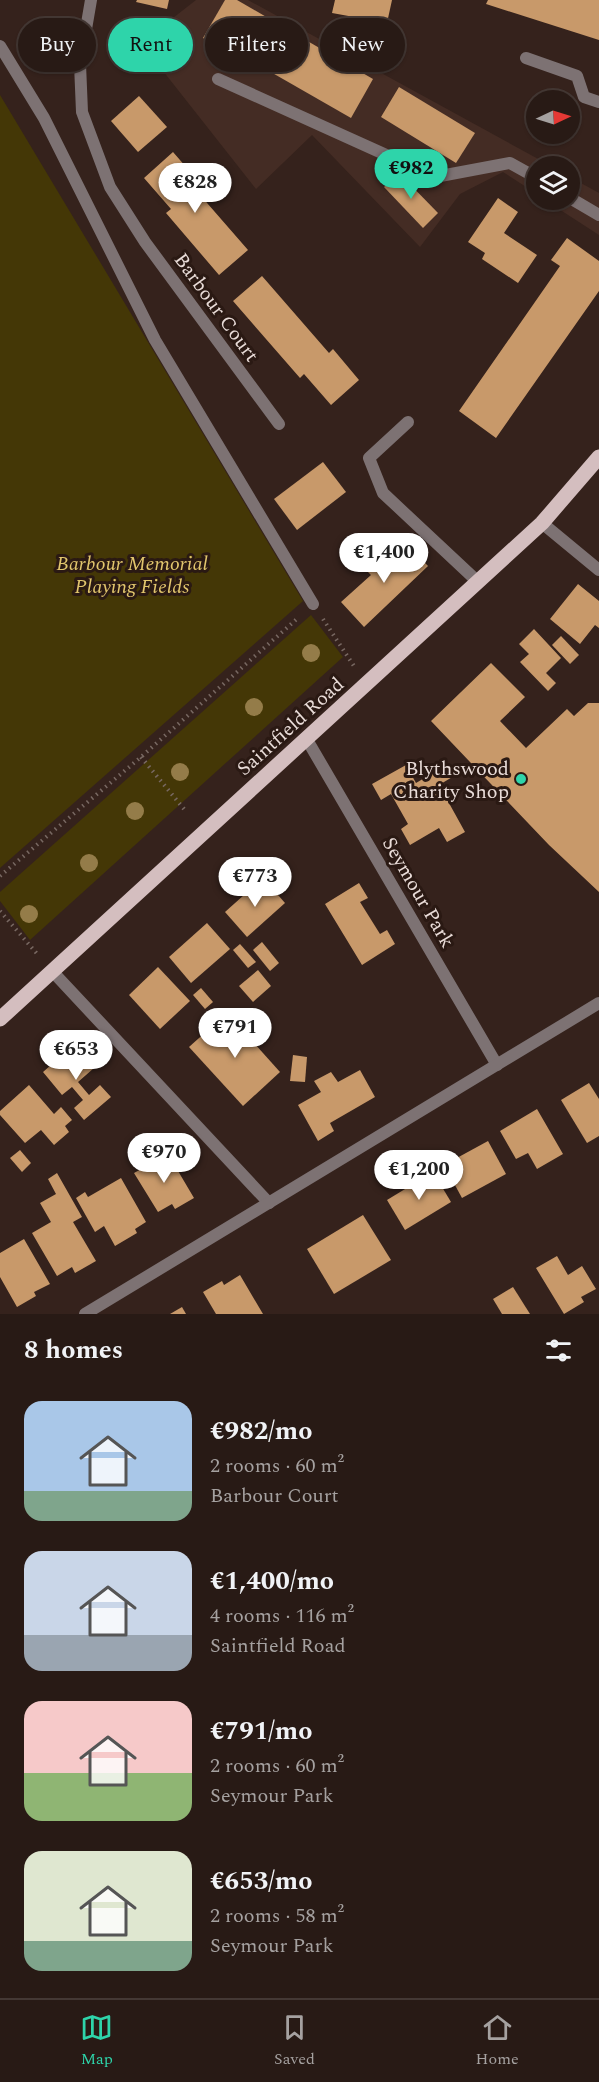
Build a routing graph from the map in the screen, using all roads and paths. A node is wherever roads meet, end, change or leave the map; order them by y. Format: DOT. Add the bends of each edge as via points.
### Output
graph roads {
  1 [pos="91,0"];
  2 [pos="88,18"];
  3 [pos="0,46"];
  4 [pos="526,58"];
  5 [pos="18,70"];
  6 [pos="15,71"];
  7 [pos="80,72"];
  8 [pos="218,79"];
  9 [pos="599,102"];
  10 [pos="526,172"];
  11 [pos="580,204"];
  12 [pos="599,215"];
  13 [pos="408,423"];
  14 [pos="279,424"];
  15 [pos="599,457"];
  16 [pos="542,523"];
  17 [pos="599,570"];
  18 [pos="477,581"];
  19 [pos="313,604"];
  20 [pos="367,685"];
  21 [pos="306,738"];
  22 [pos="141,757"];
  23 [pos="184,809"];
  24 [pos="0,876"];
  25 [pos="0,911"];
  26 [pos="53,972"];
  27 [pos="599,1003"];
  28 [pos="0,1019"];
  29 [pos="497,1065"];
  30 [pos="269,1203"];
  31 [pos="85,1314"];
  1 -- 2 [label="street, Barbour Court"];
  3 -- 6 [label="street"];
  4 -- 9 [label="street" via="577,76 584,96"];
  5 -- 6 [label="path"];
  6 -- 19 [label="street" via="44,118 155,340"];
  7 -- 14 [label="street, Barbour Court" via="82,112 110,187 145,242"];
  8 -- 10 [label="street" via="435,177 510,163"];
  11 -- 12 [label="street"];
  13 -- 18 [label="street" via="369,458 383,493"];
  15 -- 16 [label="main road, Saintfield Road"];
  16 -- 17 [label="street"];
  16 -- 18 [label="main road, Saintfield Road"];
  18 -- 20 [label="main road, Saintfield Road"];
  19 -- 20 [label="path"];
  19 -- 22 [label="path"];
  20 -- 21 [label="main road, Saintfield Road"];
  21 -- 26 [label="main road, Saintfield Road"];
  21 -- 29 [label="street, Seymour Park"];
  22 -- 23 [label="path"];
  22 -- 24 [label="path"];
  25 -- 26 [label="path"];
  26 -- 28 [label="main road, Saintfield Road"];
  26 -- 30 [label="street"];
  27 -- 29 [label="street"];
  29 -- 30 [label="street"];
  30 -- 31 [label="street"];
}
